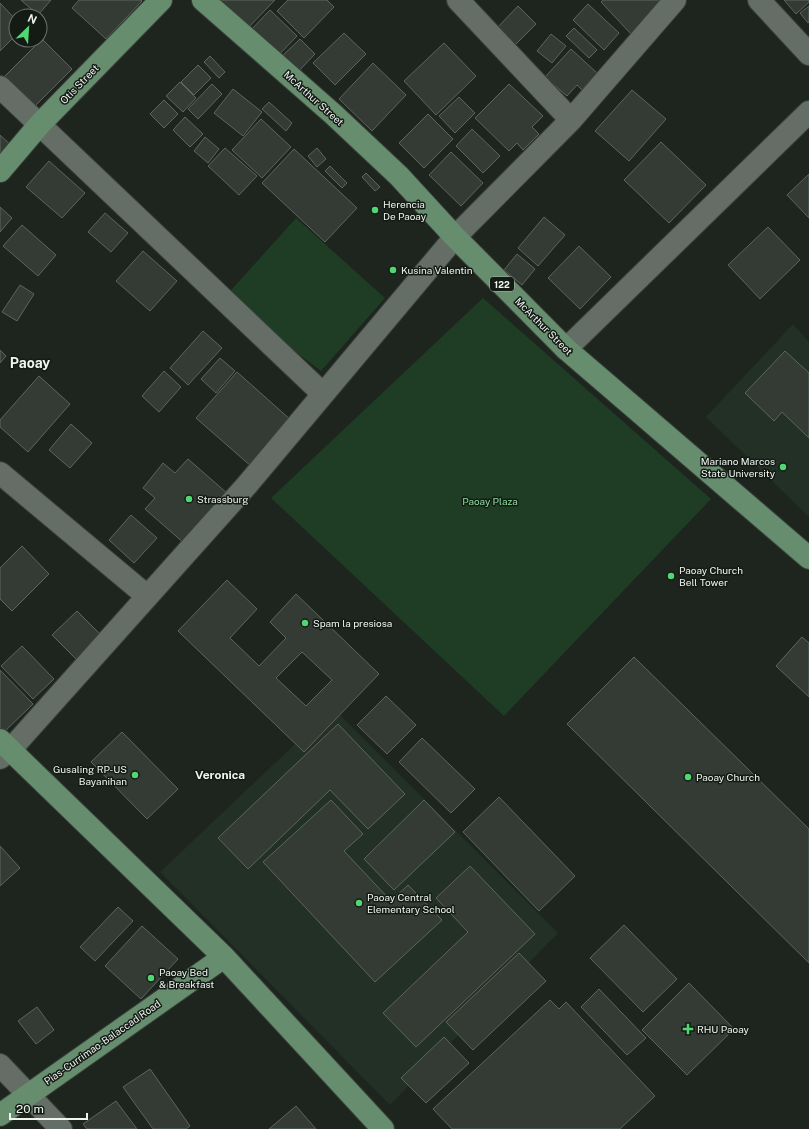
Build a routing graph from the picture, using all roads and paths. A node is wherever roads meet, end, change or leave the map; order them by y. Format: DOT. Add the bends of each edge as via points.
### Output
graph roads {
  1 [pos="161,0"];
  2 [pos="203,0"];
  3 [pos="458,0"];
  4 [pos="675,0"];
  5 [pos="759,0"];
  6 [pos="809,54"];
  7 [pos="0,87"];
  8 [pos="809,112"];
  9 [pos="571,120"];
  10 [pos="40,124"];
  11 [pos="0,171"];
  12 [pos="455,236"];
  13 [pos="566,349"];
  14 [pos="322,393"];
  15 [pos="0,474"];
  16 [pos="806,551"];
  17 [pos="147,596"];
  18 [pos="4,749"];
  19 [pos="224,957"];
  20 [pos="0,1065"];
  21 [pos="29,1093"];
  22 [pos="0,1115"];
  23 [pos="61,1129"];
  24 [pos="383,1129"];
  1 -- 10 [label="main road, Otis Street"];
  2 -- 12 [label="main road, McArthur Street / 122" via="333,114 393,171"];
  3 -- 9 [label="street"];
  4 -- 9 [label="street"];
  5 -- 6 [label="street"];
  7 -- 10 [label="street"];
  8 -- 13 [label="street"];
  9 -- 12 [label="street"];
  10 -- 11 [label="main road, Otis Street"];
  10 -- 14 [label="street"];
  12 -- 13 [label="main road, McArthur Street / 122"];
  12 -- 14 [label="street"];
  13 -- 16 [label="main road, McArthur Street / 122" via="686,454"];
  14 -- 17 [label="street" via="247,485"];
  15 -- 17 [label="street"];
  17 -- 18 [label="street"];
  18 -- 19 [label="main road"];
  19 -- 21 [label="main road, Pias-Currimao-Balaccad Road"];
  19 -- 24 [label="main road"];
  20 -- 21 [label="street"];
  21 -- 22 [label="main road, Pias-Currimao-Balaccad Road"];
  21 -- 23 [label="street"];
}
